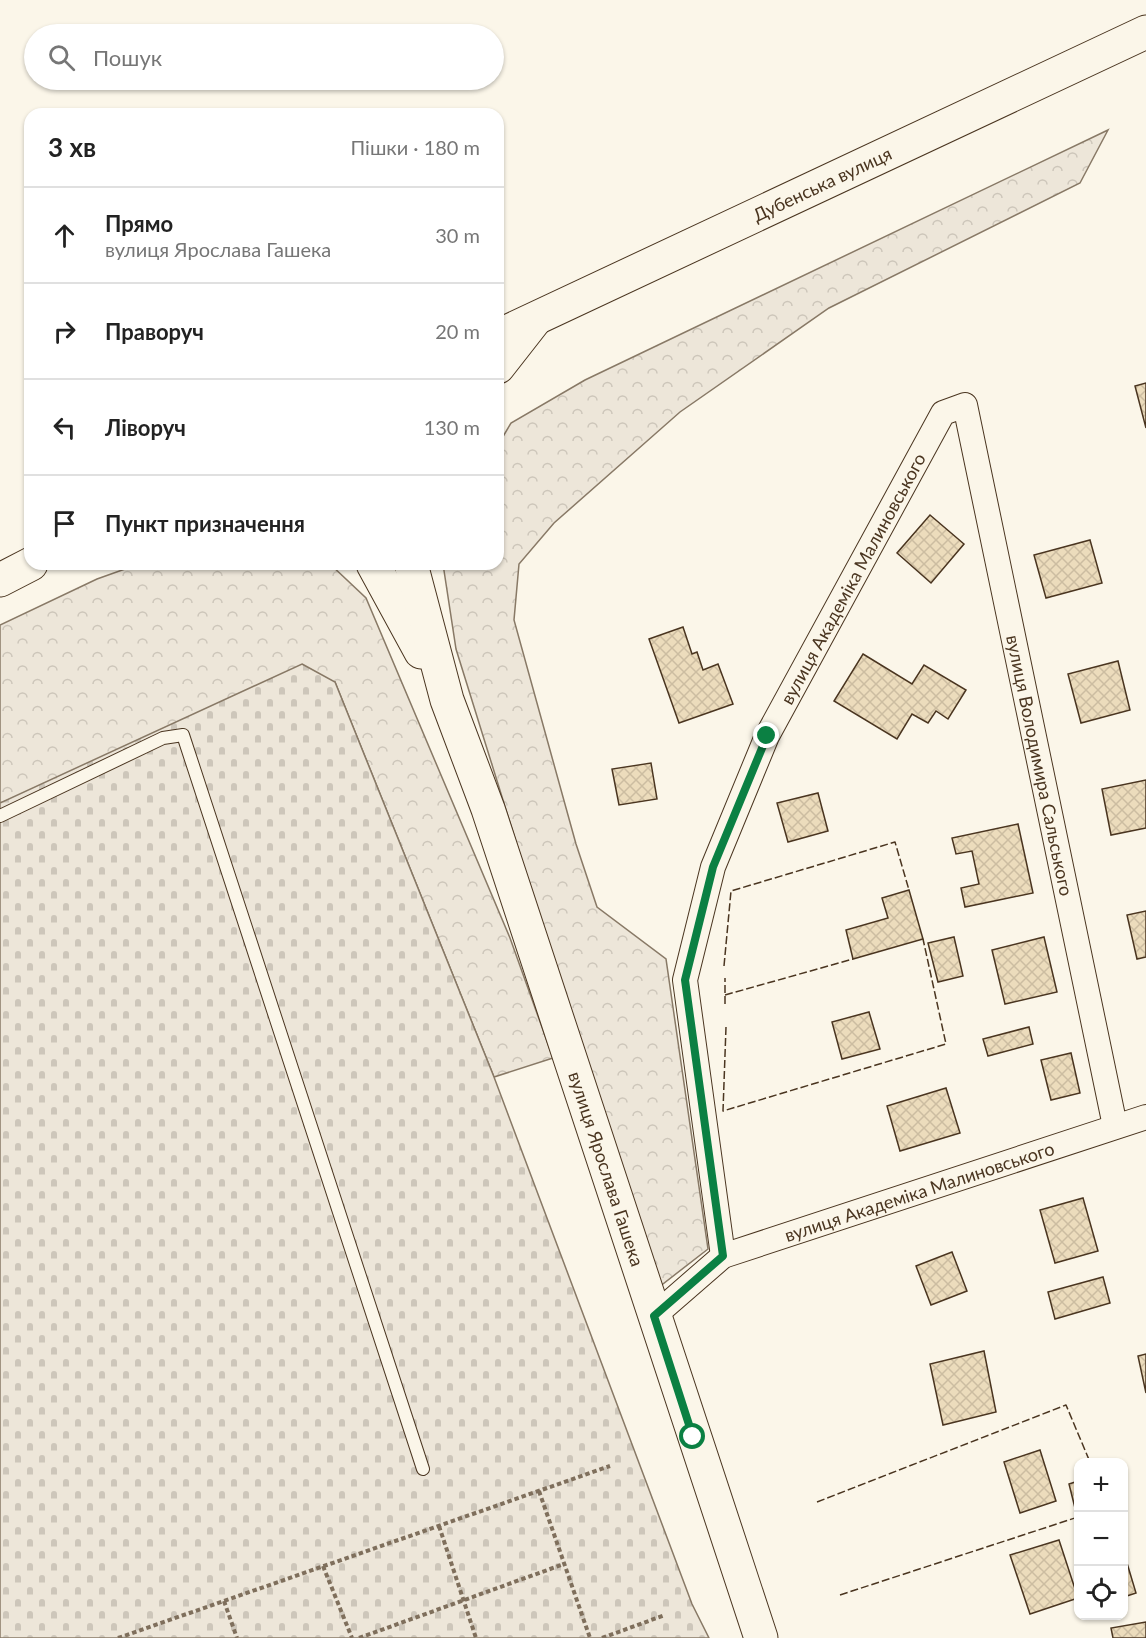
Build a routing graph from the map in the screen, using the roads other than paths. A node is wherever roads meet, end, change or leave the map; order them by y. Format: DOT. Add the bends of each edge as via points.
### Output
graph roads {
  1 [pos="1146,32"];
  2 [pos="537,316"];
  3 [pos="504,333"];
  4 [pos="504,359"];
  5 [pos="965,405"];
  6 [pos="24,568"];
  7 [pos="376,570"];
  8 [pos="413,570"];
  9 [pos="0,580"];
  10 [pos="447,700"];
  11 [pos="0,816"];
  12 [pos="1146,1117"];
  13 [pos="1115,1126"];
  14 [pos="723,1256"];
  15 [pos="654,1316"];
  16 [pos="423,1469"];
  17 [pos="761,1638"];
  1 -- 2 [label="main road, Дубенська вулиця"];
  2 -- 3 [label="main road, Дубенська вулиця"];
  2 -- 4 [label="main road"];
  5 -- 13 [label="street, вулиця Володимира Сальського"];
  5 -- 14 [label="street, вулиця Академіка Малиновського" via="943,413 767,736 713,867 685,980"];
  6 -- 9 [label="main road"];
  7 -- 10 [label="main road, вулиця Ярослава Гашека"];
  8 -- 10 [label="main road, вулиця Ярослава Гашека"];
  10 -- 15 [label="main road, вулиця Ярослава Гашека" via="488,809"];
  11 -- 16 [label="lane" via="163,738 183,735"];
  12 -- 13 [label="street, вулиця Академіка Малиновського"];
  13 -- 14 [label="street, вулиця Академіка Малиновського"];
  14 -- 15 [label="street, вулиця Академіка Малиновського"];
  15 -- 17 [label="main road, вулиця Ярослава Гашека"];
}
